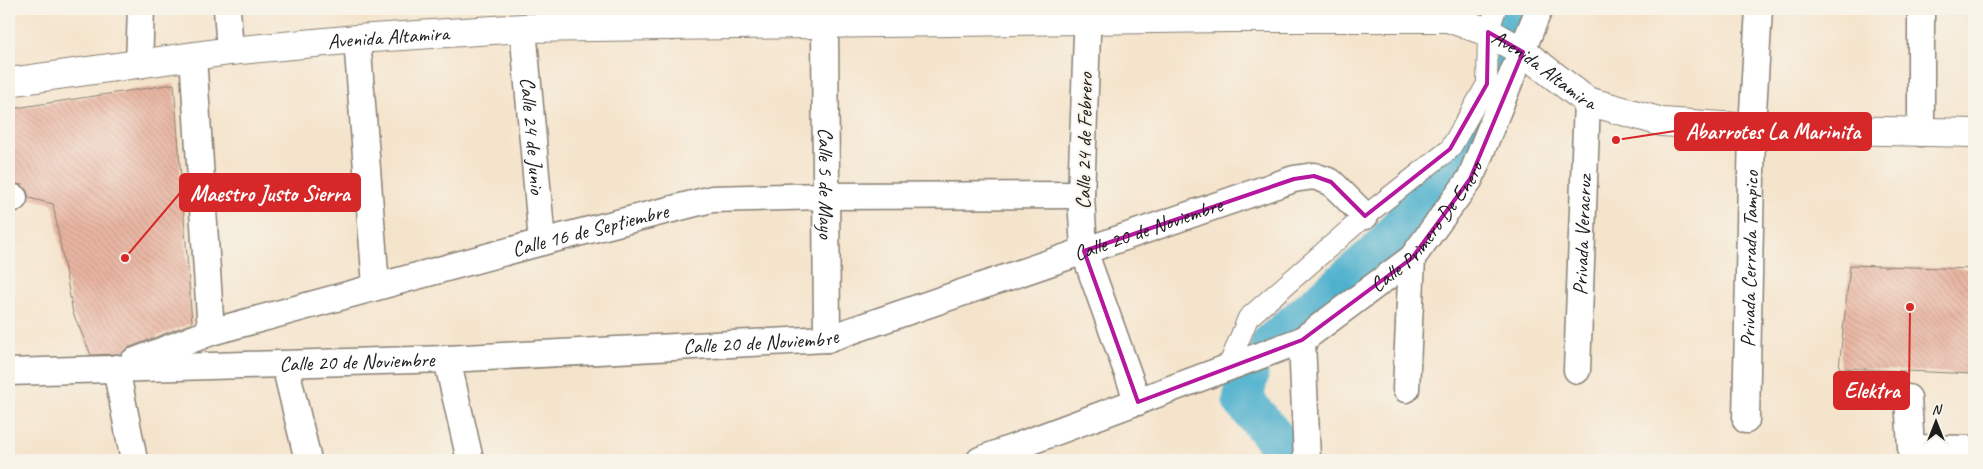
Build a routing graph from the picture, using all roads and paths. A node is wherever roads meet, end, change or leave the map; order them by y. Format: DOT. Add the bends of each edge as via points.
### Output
graph roads {
  1 [pos="141,9"];
  2 [pos="228,9"];
  3 [pos="648,9"];
  4 [pos="1539,9"];
  5 [pos="1759,9"];
  6 [pos="1921,9"];
  7 [pos="1088,14"];
  8 [pos="1228,14"];
  9 [pos="954,16"];
  10 [pos="1492,21"];
  11 [pos="825,25"];
  12 [pos="672,27"];
  13 [pos="523,28"];
  14 [pos="357,39"];
  15 [pos="230,51"];
  16 [pos="1523,52"];
  17 [pos="193,56"];
  18 [pos="139,65"];
  19 [pos="9,82"];
  20 [pos="1587,101"];
  21 [pos="1752,128"];
  22 [pos="1921,133"];
  23 [pos="1974,133"];
  24 [pos="1081,195"];
  25 [pos="824,196"];
  26 [pos="1365,216"];
  27 [pos="542,242"];
  28 [pos="1084,251"];
  29 [pos="1412,258"];
  30 [pos="376,286"];
  31 [pos="211,332"];
  32 [pos="827,339"];
  33 [pos="1302,340"];
  34 [pos="447,359"];
  35 [pos="285,364"];
  36 [pos="1228,367"];
  37 [pos="116,368"];
  38 [pos="1577,370"];
  39 [pos="9,372"];
  40 [pos="1406,389"];
  41 [pos="1908,398"];
  42 [pos="1138,402"];
  43 [pos="1746,420"];
  44 [pos="1974,448"];
  45 [pos="134,460"];
  46 [pos="308,460"];
  47 [pos="470,460"];
  48 [pos="980,460"];
  49 [pos="1307,460"];
  1 -- 18 [label="street"];
  2 -- 15 [label="street"];
  3 -- 12 [label="street"];
  4 -- 16 [label="street, Calle Primero De Enero"];
  5 -- 21 [label="street, Privada Cerrada Tampico"];
  6 -- 22 [label="street"];
  7 -- 8 [label="street, Avenida Altamira"];
  7 -- 9 [label="street, Avenida Altamira"];
  7 -- 24 [label="street, Calle 24 de Febrero"];
  8 -- 10 [label="street, Avenida Altamira"];
  9 -- 11 [label="street, Avenida Altamira"];
  10 -- 16 [label="street, Avenida Altamira"];
  10 -- 26 [label="street, Calle Primero De Enero" via="1486,84 1450,149"];
  11 -- 12 [label="street, Avenida Altamira"];
  11 -- 25 [label="street, Calle 5 de Mayo"];
  12 -- 13 [label="street, Avenida Altamira"];
  13 -- 14 [label="street, Avenida Altamira"];
  13 -- 27 [label="street, Calle 24 de Junio"];
  14 -- 15 [label="street, Avenida Altamira"];
  14 -- 30 [label="street"];
  15 -- 17 [label="street, Avenida Altamira"];
  16 -- 20 [label="street, Avenida Altamira"];
  16 -- 29 [label="street, Calle Primero De Enero" via="1470,179"];
  17 -- 18 [label="street, Avenida Altamira"];
  17 -- 31 [label="street"];
  18 -- 19 [label="street, Avenida Altamira"];
  20 -- 21 [label="street, Avenida Altamira" via="1662,122"];
  20 -- 38 [label="street, Privada Veracruz"];
  21 -- 22 [label="street, Avenida Altamira"];
  21 -- 43 [label="street, Privada Cerrada Tampico"];
  22 -- 23 [label="street, Avenida Altamira"];
  24 -- 25 [label="street, Calle 16 de Septiembre"];
  24 -- 28 [label="street, Calle 24 de Febrero"];
  25 -- 27 [label="street, Calle 16 de Septiembre" via="712,199"];
  25 -- 32 [label="street, Calle 5 de Mayo"];
  26 -- 28 [label="street, Calle 20 de Noviembre" via="1331,182 1314,176 1294,179"];
  26 -- 36 [label="street, Calle Primero De Enero" via="1248,318"];
  27 -- 30 [label="street, Calle 16 de Septiembre"];
  28 -- 32 [label="street, Calle 20 de Noviembre"];
  28 -- 42 [label="street, Calle 24 de Febrero"];
  29 -- 33 [label="street, Calle Primero De Enero"];
  29 -- 40 [label="street"];
  30 -- 31 [label="street, Calle 16 de Septiembre"];
  31 -- 37 [label="street, Calle 16 de Septiembre"];
  32 -- 34 [label="street, Calle 20 de Noviembre"];
  33 -- 36 [label="street, Calle Primero De Enero"];
  33 -- 49 [label="street"];
  34 -- 35 [label="street, Calle 20 de Noviembre"];
  34 -- 47 [label="street"];
  35 -- 37 [label="street, Calle 20 de Noviembre"];
  35 -- 46 [label="street"];
  36 -- 42 [label="street, Calle Primero De Enero"];
  37 -- 39 [label="street"];
  37 -- 45 [label="street"];
  41 -- 44 [label="street" via="1911,448"];
  42 -- 48 [label="street, Calle Primero De Enero"];
}
